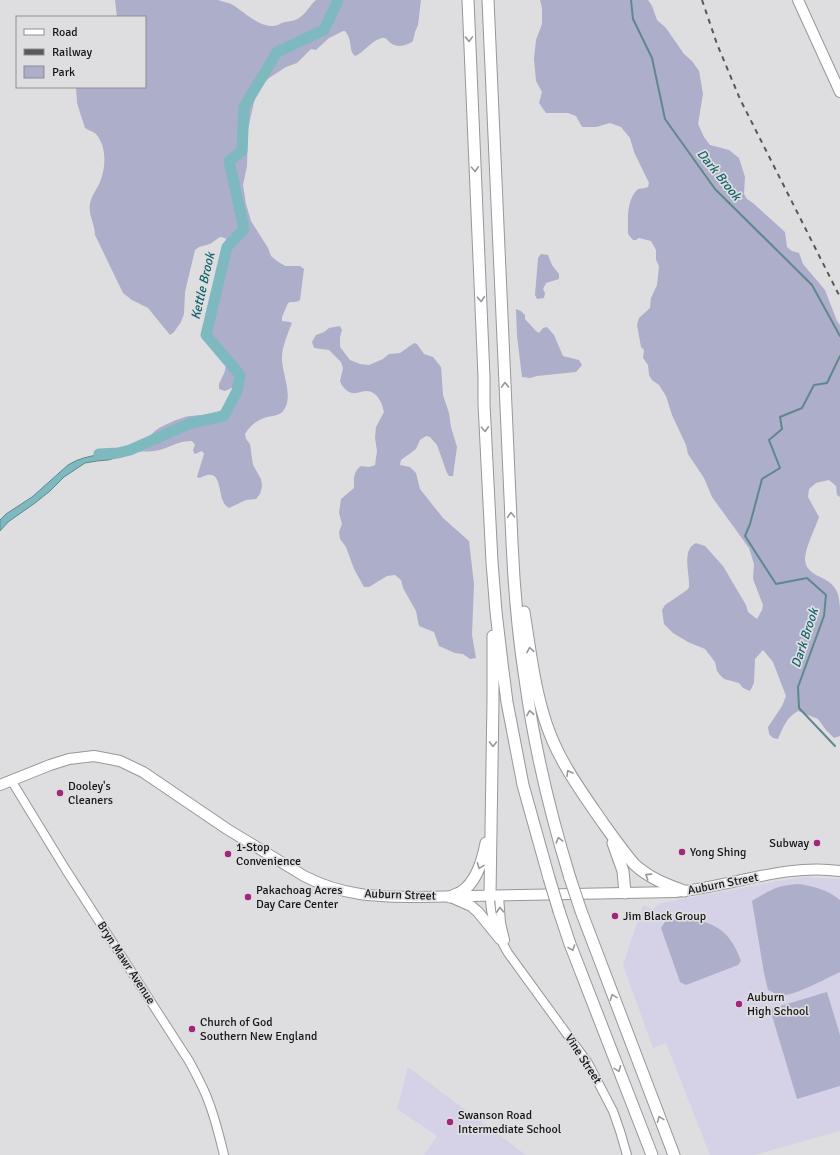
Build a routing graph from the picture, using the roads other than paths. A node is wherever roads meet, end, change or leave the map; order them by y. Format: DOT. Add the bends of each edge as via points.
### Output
graph roads {
  1 [pos="468,0"];
  2 [pos="488,0"];
  3 [pos="798,0"];
  4 [pos="840,92"];
  5 [pos="512,542"];
  6 [pos="493,579"];
  7 [pos="11,780"];
  8 [pos="0,785"];
  9 [pos="492,815"];
  10 [pos="602,821"];
  11 [pos="840,871"];
  12 [pos="684,891"];
  13 [pos="624,893"];
  14 [pos="495,896"];
  15 [pos="450,897"];
  16 [pos="500,939"];
  17 [pos="522,972"];
  18 [pos="224,1155"];
  19 [pos="627,1155"];
  20 [pos="652,1155"];
  21 [pos="674,1155"];
  1 -- 6 [label="highway, one-way"];
  5 -- 2 [label="highway, one-way"];
  3 -- 4 [label="main road"];
  10 -- 5 [label="highway, one-way" via="566,768 546,724 536,688"];
  21 -- 5 [label="highway, one-way, bridge" via="581,911 550,806 527,692"];
  6 -- 9 [label="highway, one-way"];
  6 -- 20 [label="highway, one-way, bridge" via="507,702 523,785 548,878 570,944"];
  7 -- 8 [label="main road, Auburn Street"];
  7 -- 15 [label="main road, Auburn Street" via="69,759 94,756 111,758 143,772 315,882 344,892 368,896"];
  7 -- 18 [label="street, Bryn Mawr Avenue" via="189,1061 210,1105"];
  9 -- 14 [label="highway"];
  9 -- 15 [label="highway, one-way" via="479,869 462,892"];
  12 -- 10 [label="highway, one-way" via="653,879 641,870"];
  10 -- 13 [label="highway" via="620,861"];
  11 -- 12 [label="main road, Auburn Street" via="784,872"];
  12 -- 13 [label="main road, Auburn Street"];
  13 -- 14 [label="main road, Auburn Street"];
  14 -- 15 [label="main road, Auburn Street"];
  14 -- 16 [label="street, Vine Street" via="490,908"];
  17 -- 14 [label="street, Vine Street, one-way" via="504,938"];
  15 -- 16 [label="main road" via="471,906"];
  16 -- 17 [label="street, Vine Street"];
  17 -- 19 [label="street, Vine Street" via="588,1063 617,1121"];
}
